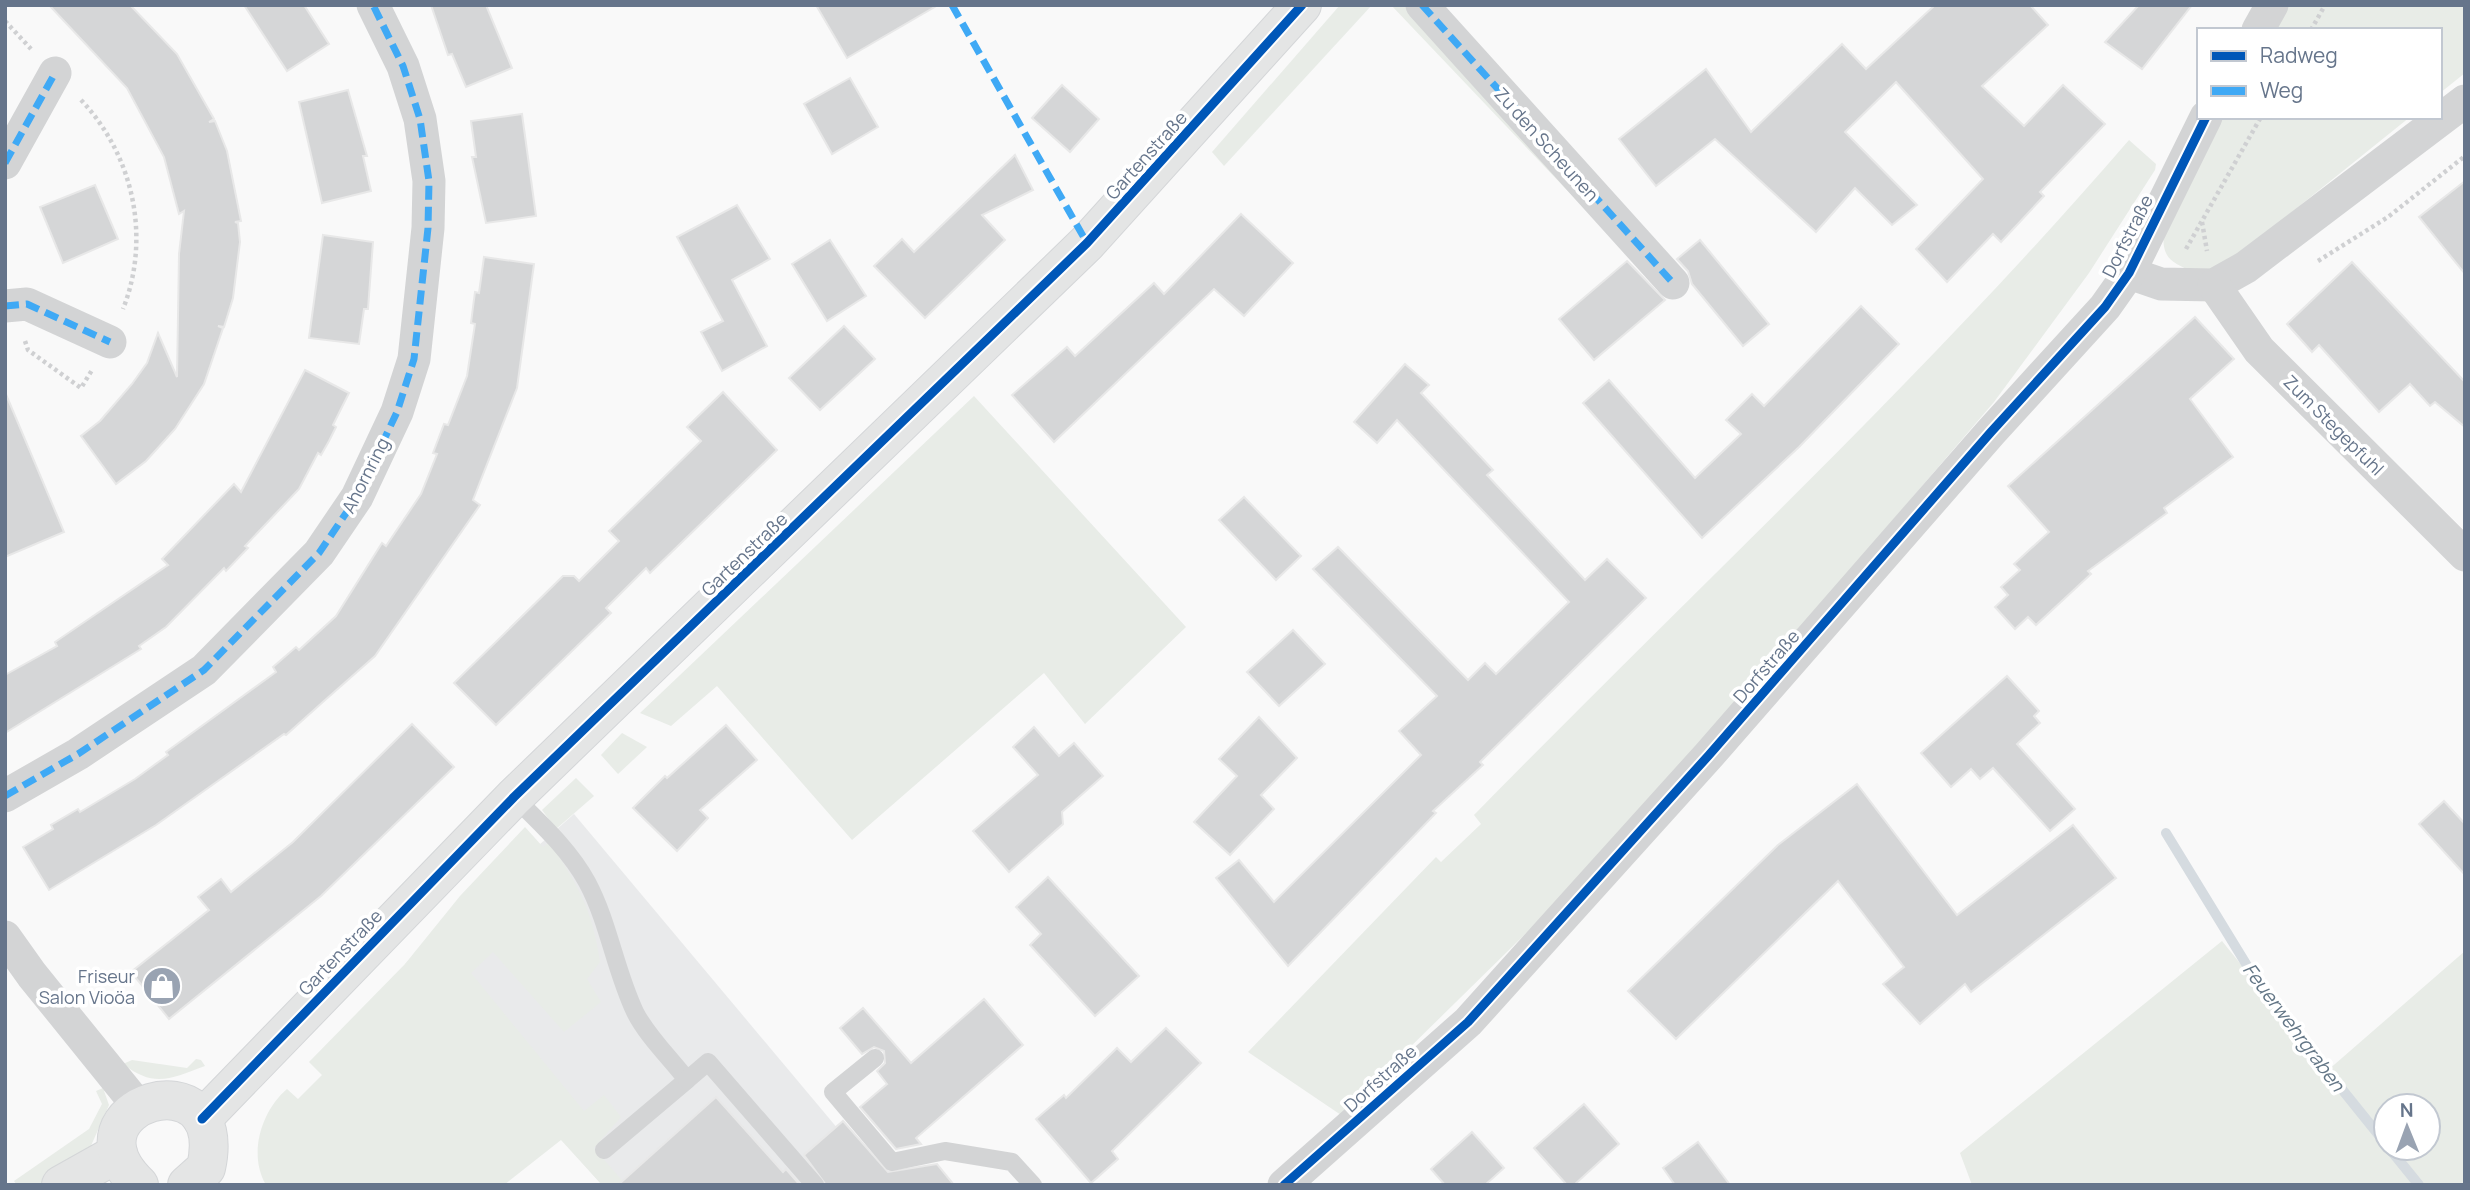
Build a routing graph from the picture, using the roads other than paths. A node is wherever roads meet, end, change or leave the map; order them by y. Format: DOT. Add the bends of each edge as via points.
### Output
graph roads {
  1 [pos="373,5"];
  2 [pos="1302,5"];
  3 [pos="1422,5"];
  4 [pos="2272,5"];
  5 [pos="2259,28"];
  6 [pos="55,73"];
  7 [pos="2465,101"];
  8 [pos="2442,118"];
  9 [pos="2205,119"];
  10 [pos="2441,119"];
  11 [pos="5,163"];
  12 [pos="2129,273"];
  13 [pos="1673,283"];
  14 [pos="2214,285"];
  15 [pos="8,305"];
  16 [pos="110,342"];
  17 [pos="2465,555"];
  18 [pos="5,796"];
  19 [pos="514,797"];
  20 [pos="5,937"];
  21 [pos="875,1058"];
  22 [pos="687,1080"];
  23 [pos="138,1106"];
  24 [pos="202,1119"];
  25 [pos="604,1150"];
  26 [pos="118,1153"];
  27 [pos="204,1179"];
  28 [pos="61,1185"];
  29 [pos="139,1185"];
  30 [pos="815,1185"];
  31 [pos="1033,1185"];
  32 [pos="1284,1185"];
  1 -- 18 [label="street, Ahornring" via="403,66 420,119 429,181 428,228 414,359 397,412 357,498 319,553 204,670 78,754"];
  2 -- 19 [label="street, Gartenstraße" via="1087,243"];
  3 -- 13 [label="street, Zu den Scheunen"];
  4 -- 5 [label="street"];
  6 -- 11 [label="street"];
  7 -- 8 [label="street"];
  9 -- 12 [label="street, Dorfstraße"];
  10 -- 14 [label="street" via="2246,267"];
  12 -- 14 [label="street, Dorfstraße" via="2161,284"];
  12 -- 32 [label="street, Dorfstraße" via="2105,307 1468,1022"];
  14 -- 17 [label="street, Zum Stegepfuhl" via="2259,350"];
  15 -- 16 [label="street" via="27,304"];
  19 -- 22 [label="lane" via="562,846 586,880 604,917 636,1014"];
  19 -- 24 [label="street, Gartenstraße"];
  20 -- 23 [label="street"];
  21 -- 31 [label="lane" via="833,1092 892,1162 945,1151 1012,1161"];
  22 -- 25 [label="lane"];
  22 -- 30 [label="lane" via="708,1062"];
  23 -- 24 [label="street" via="156,1099 177,1101"];
  23 -- 26 [label="street" via="119,1132"];
  24 -- 27 [label="street" via="210,1140"];
  26 -- 28 [label="street"];
  26 -- 29 [label="street" via="125,1172"];
}
